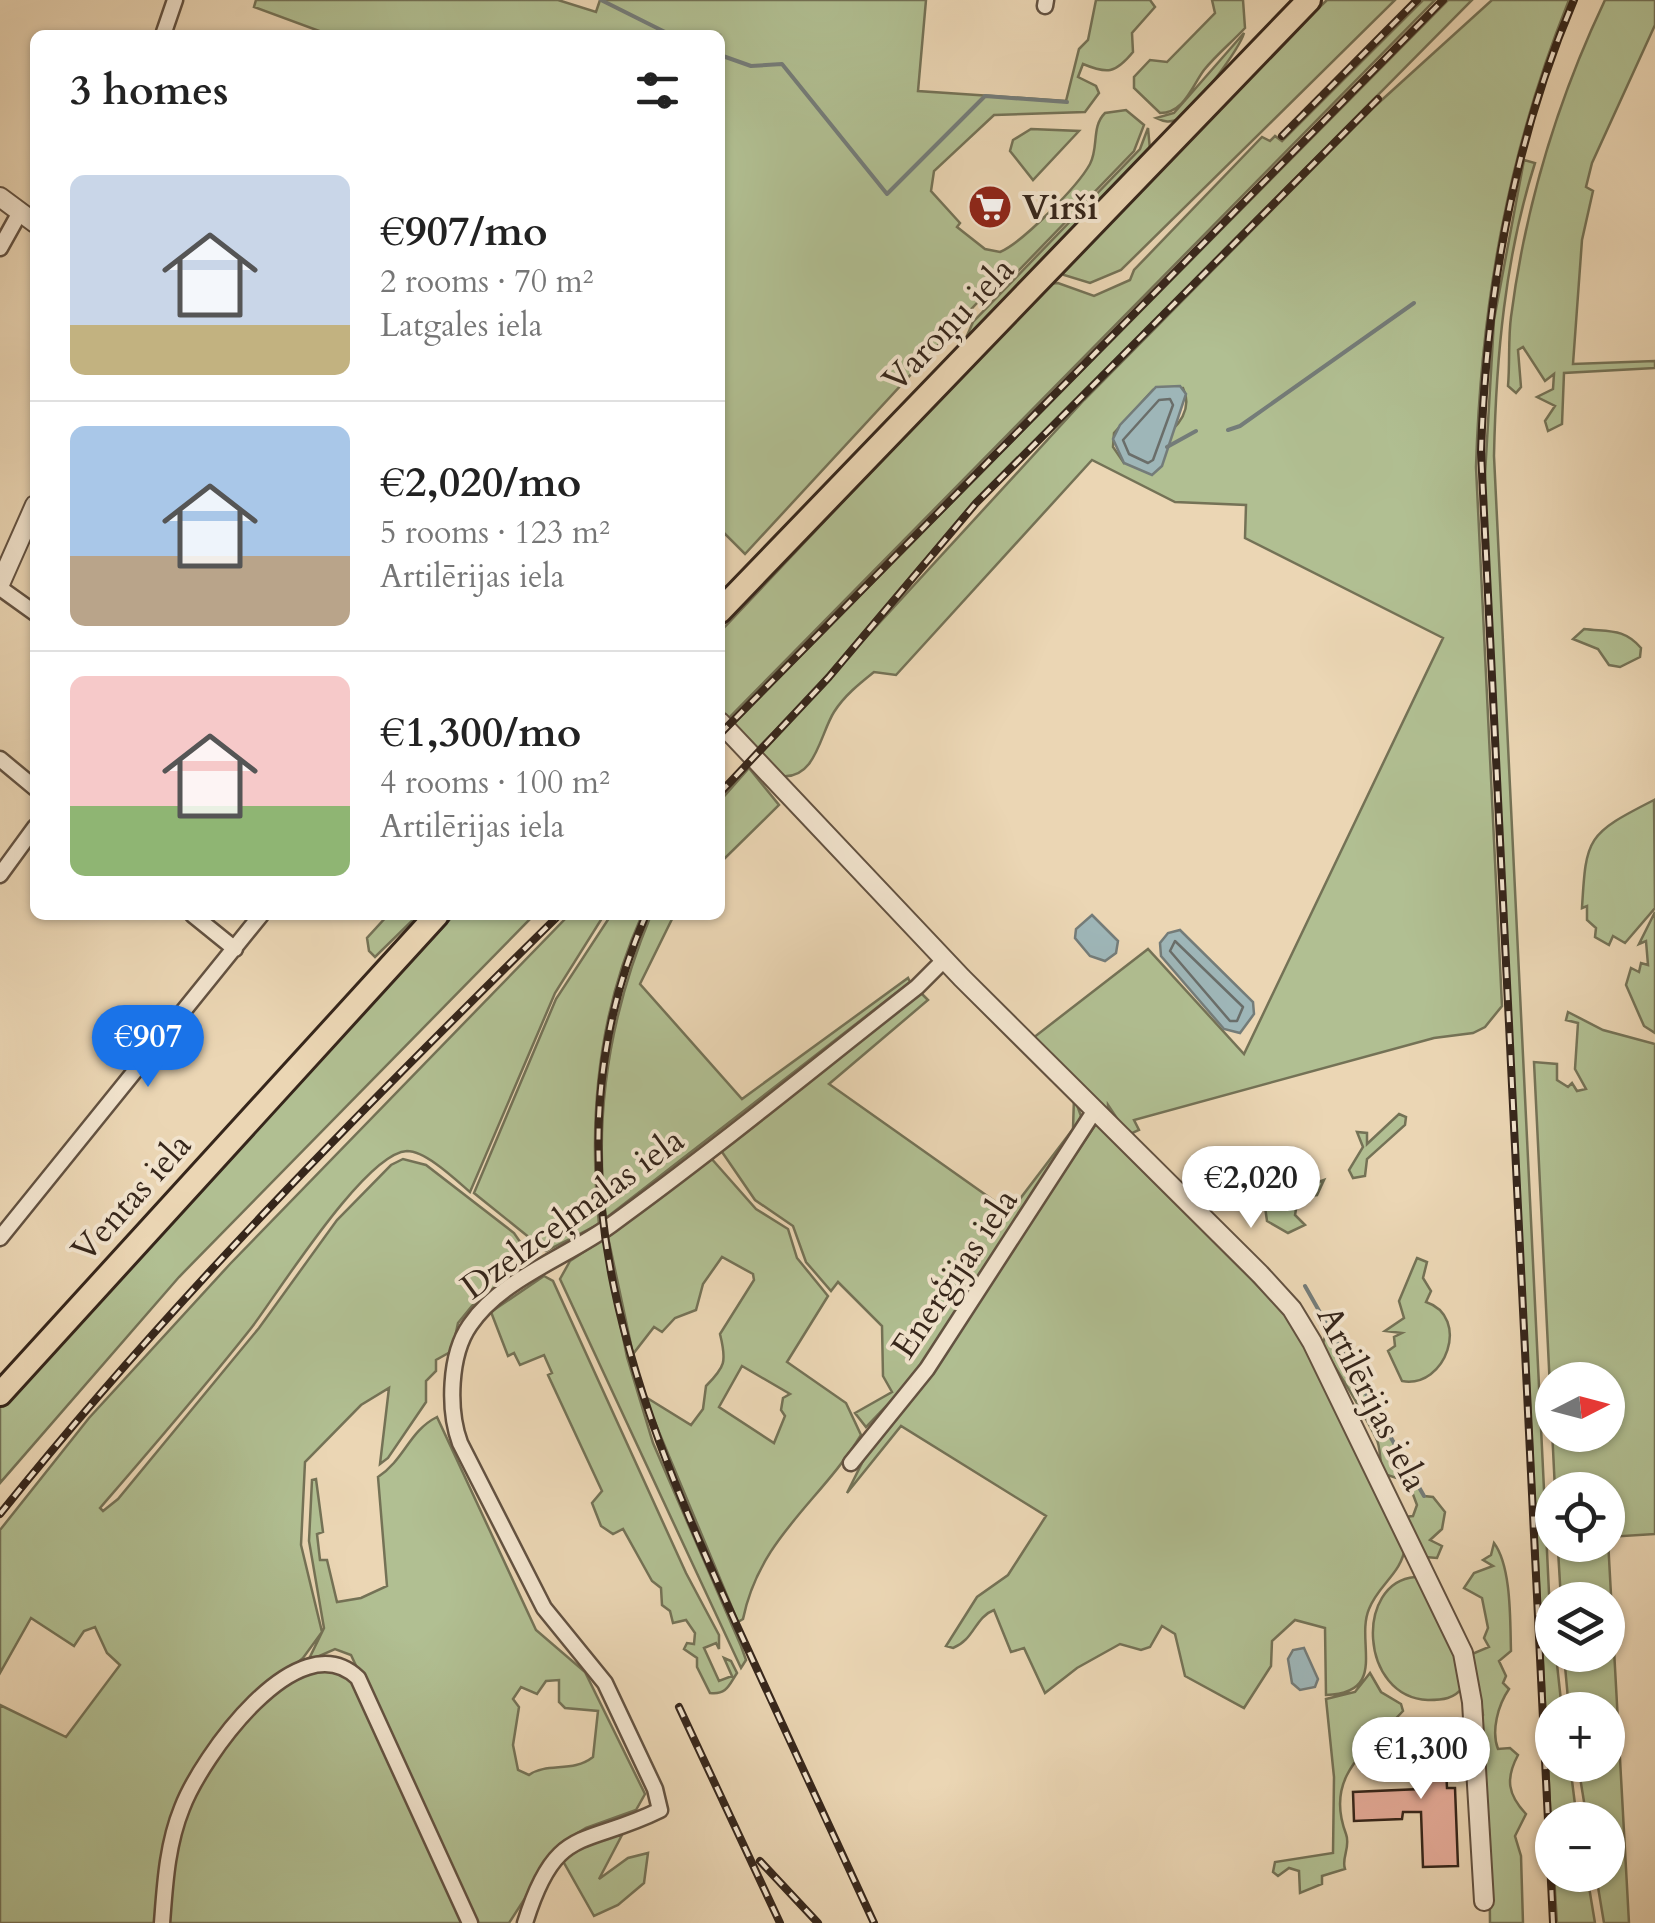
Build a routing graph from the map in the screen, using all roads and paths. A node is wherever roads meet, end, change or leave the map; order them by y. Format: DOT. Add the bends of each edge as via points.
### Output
graph roads {
  1 [pos="175,0"];
  2 [pos="1310,0"];
  3 [pos="165,30"];
  4 [pos="0,197"];
  5 [pos="27,218"];
  6 [pos="0,248"];
  7 [pos="30,517"];
  8 [pos="0,586"];
  9 [pos="725,606"];
  10 [pos="30,609"];
  11 [pos="725,727"];
  12 [pos="0,759"];
  13 [pos="30,784"];
  14 [pos="30,835"];
  15 [pos="0,875"];
  16 [pos="199,920"];
  17 [pos="257,920"];
  18 [pos="432,920"];
  19 [pos="235,949"];
  20 [pos="944,960"];
  21 [pos="1094,1110"];
  22 [pos="0,1238"];
  23 [pos="0,1394"];
  24 [pos="852,1462"];
  25 [pos="1484,1901"];
  26 [pos="162,1923"];
  27 [pos="470,1923"];
  28 [pos="526,1923"];
  1 -- 3 [label="street"];
  2 -- 9 [label="highway, Varoņu iela"];
  4 -- 5 [label="street"];
  5 -- 6 [label="street"];
  7 -- 8 [label="street"];
  8 -- 10 [label="street"];
  11 -- 20 [label="street, Artilērijas iela"];
  12 -- 13 [label="street"];
  14 -- 15 [label="street"];
  16 -- 19 [label="street"];
  17 -- 19 [label="street"];
  18 -- 23 [label="highway, Ventas iela"];
  19 -- 22 [label="street"];
  20 -- 21 [label="street, Artilērijas iela"];
  20 -- 28 [label="street, Dzelzceļmalas iela" via="917,988 614,1223 496,1299 472,1321 461,1343 453,1410 460,1443 544,1608 604,1683 660,1810 568,1844 540,1886"];
  21 -- 24 [label="street, Enerģijas iela" via="927,1368"];
  21 -- 25 [label="street, Artilērijas iela" via="1278,1293 1337,1393 1463,1654"];
  26 -- 27 [label="street" via="171,1847 190,1790 248,1711 290,1673 318,1662 358,1678"];
}
